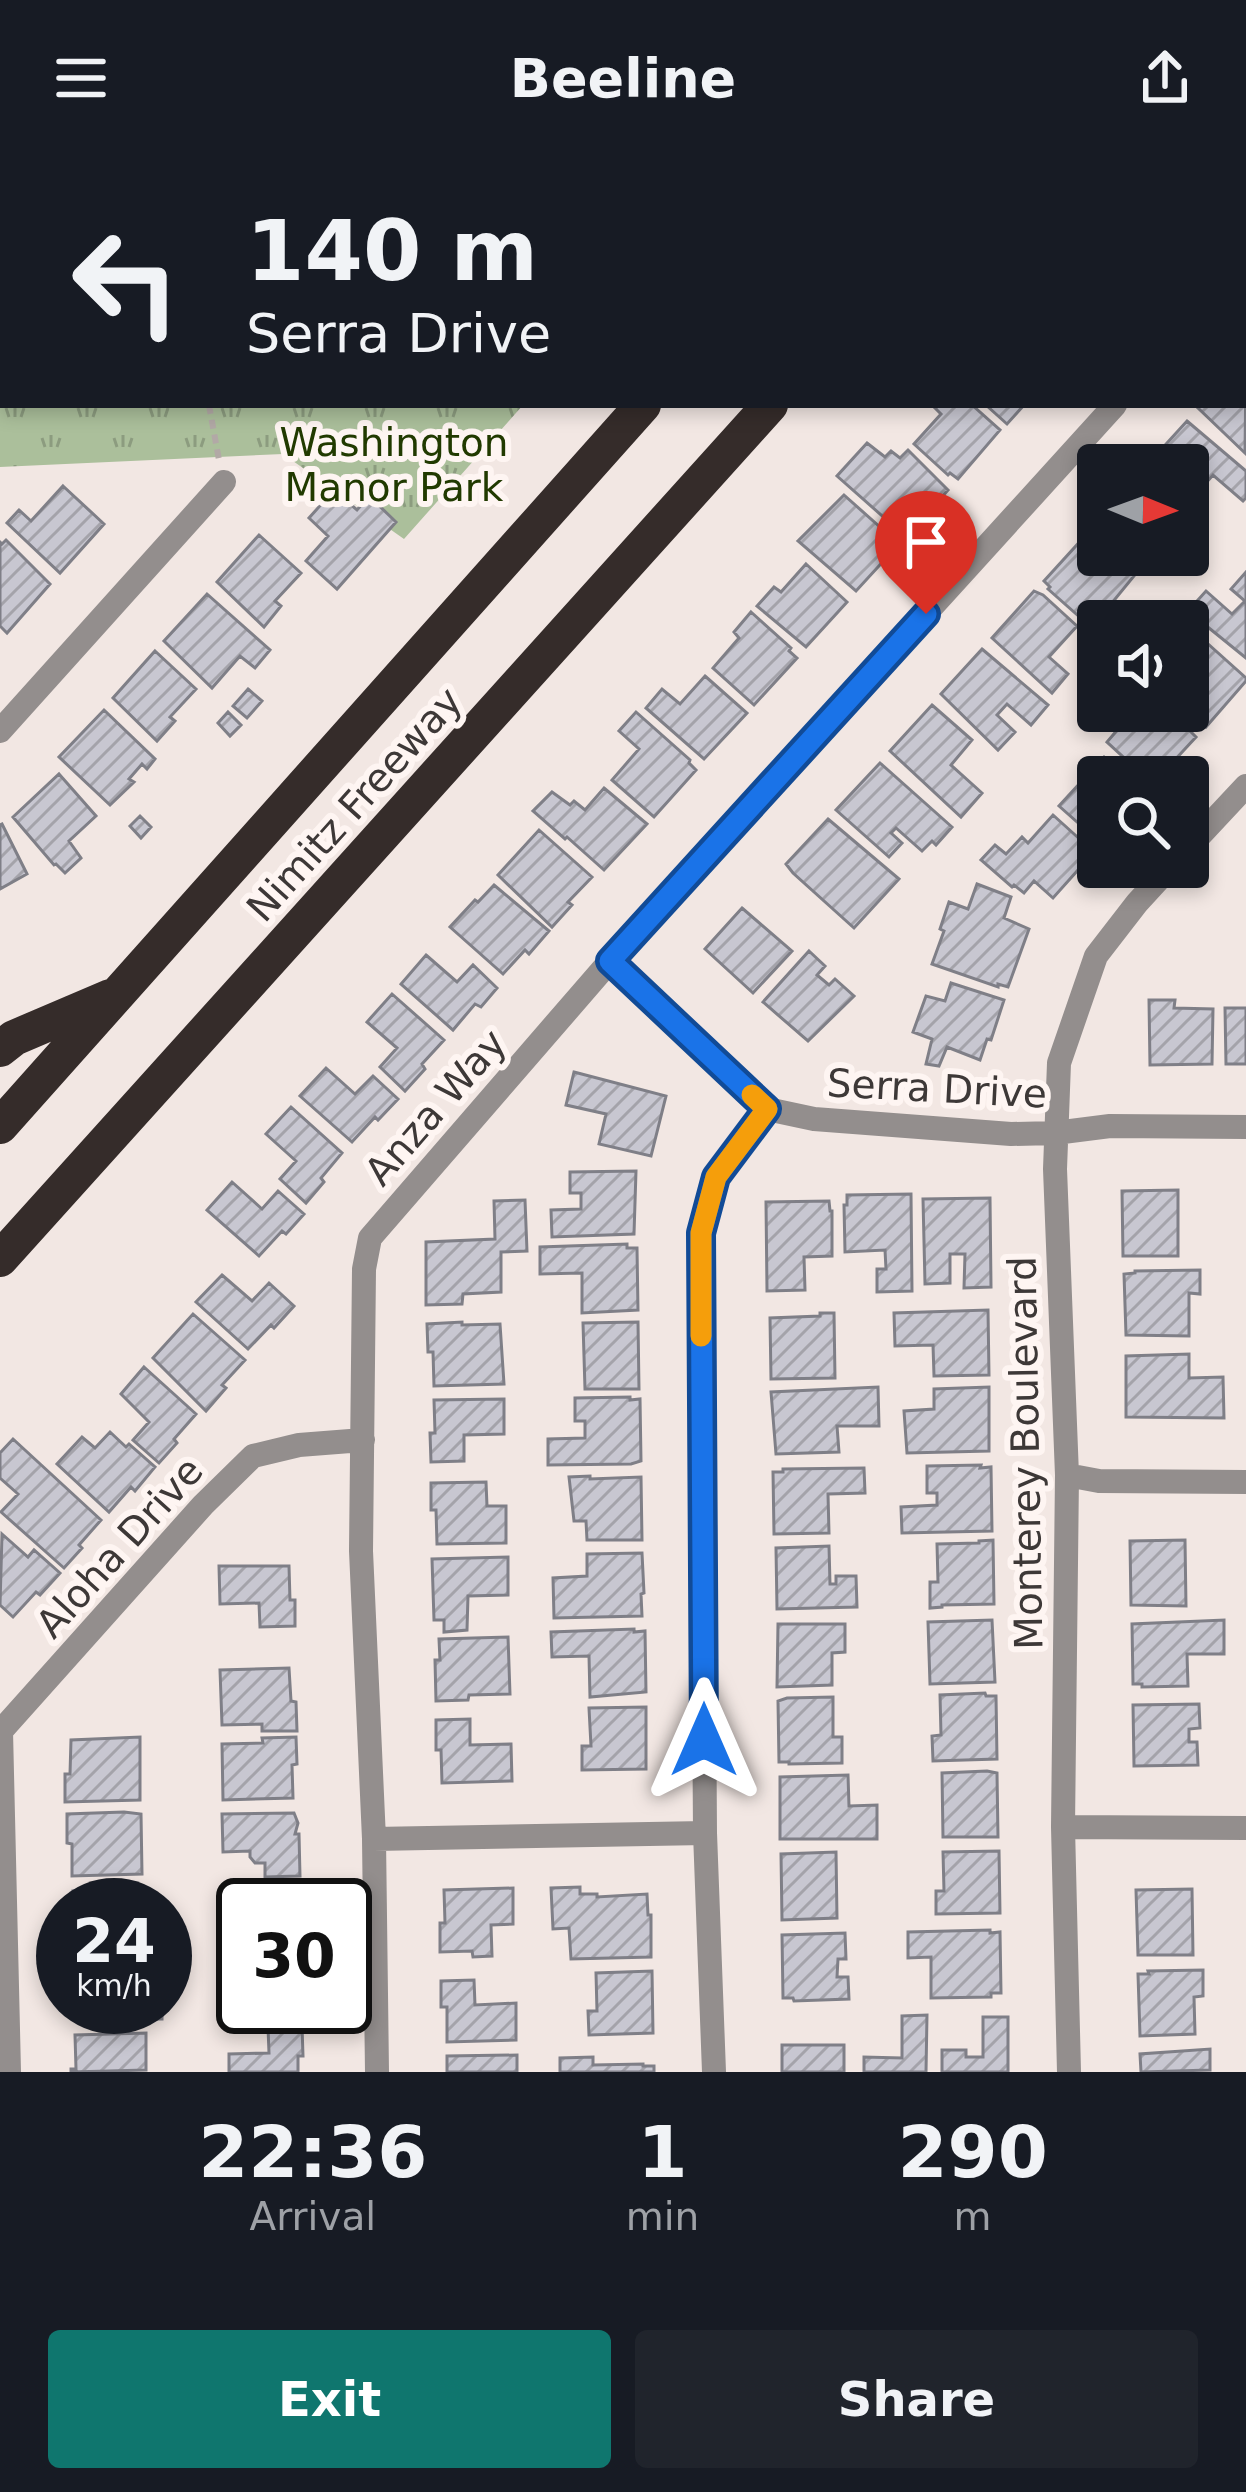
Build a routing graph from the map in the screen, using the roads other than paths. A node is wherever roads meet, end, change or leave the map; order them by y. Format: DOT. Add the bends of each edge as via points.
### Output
graph roads {
  1 [pos="640,408"];
  2 [pos="767,408"];
  3 [pos="1112,408"];
  4 [pos="224,482"];
  5 [pos="0,730"];
  6 [pos="1246,786"];
  7 [pos="1209,826"];
  8 [pos="1151,888"];
  9 [pos="610,961"];
  10 [pos="118,994"];
  11 [pos="0,1049"];
  12 [pos="767,1109"];
  13 [pos="0,1126"];
  14 [pos="1246,1127"];
  15 [pos="1055,1133"];
  16 [pos="0,1259"];
  17 [pos="363,1440"];
  18 [pos="1067,1475"];
  19 [pos="1246,1482"];
  20 [pos="1063,1827"];
  21 [pos="1246,1828"];
  22 [pos="705,1832"];
  23 [pos="374,1839"];
  24 [pos="3,1939"];
  25 [pos="9,2072"];
  26 [pos="377,2072"];
  27 [pos="714,2072"];
  28 [pos="1069,2072"];
  1 -- 10 [label="highway, Nimitz Freeway"];
  2 -- 16 [label="highway, Nimitz Freeway"];
  3 -- 9 [label="street, Anza Way"];
  4 -- 5 [label="street"];
  6 -- 7 [label="street"];
  8 -- 15 [label="street, Monterey Boulevard" via="1096,956 1059,1063"];
  9 -- 12 [label="street"];
  9 -- 17 [label="street, Anza Way" via="370,1238"];
  10 -- 11 [label="highway"];
  10 -- 13 [label="highway, Nimitz Freeway"];
  12 -- 15 [label="street, Serra Drive"];
  12 -- 22 [label="street" via="716,1177 701,1233"];
  14 -- 15 [label="street, Serra Drive"];
  15 -- 18 [label="street, Monterey Boulevard"];
  17 -- 23 [label="street, Anza Way"];
  17 -- 24 [label="street, Aloha Drive" via="253,1456 1,1730"];
  18 -- 19 [label="street"];
  18 -- 20 [label="street, Monterey Boulevard"];
  20 -- 21 [label="street"];
  20 -- 28 [label="street, Monterey Boulevard"];
  22 -- 23 [label="street"];
  22 -- 27 [label="street"];
  23 -- 26 [label="street, Anza Way"];
  24 -- 25 [label="street, Aloha Drive"];
}
